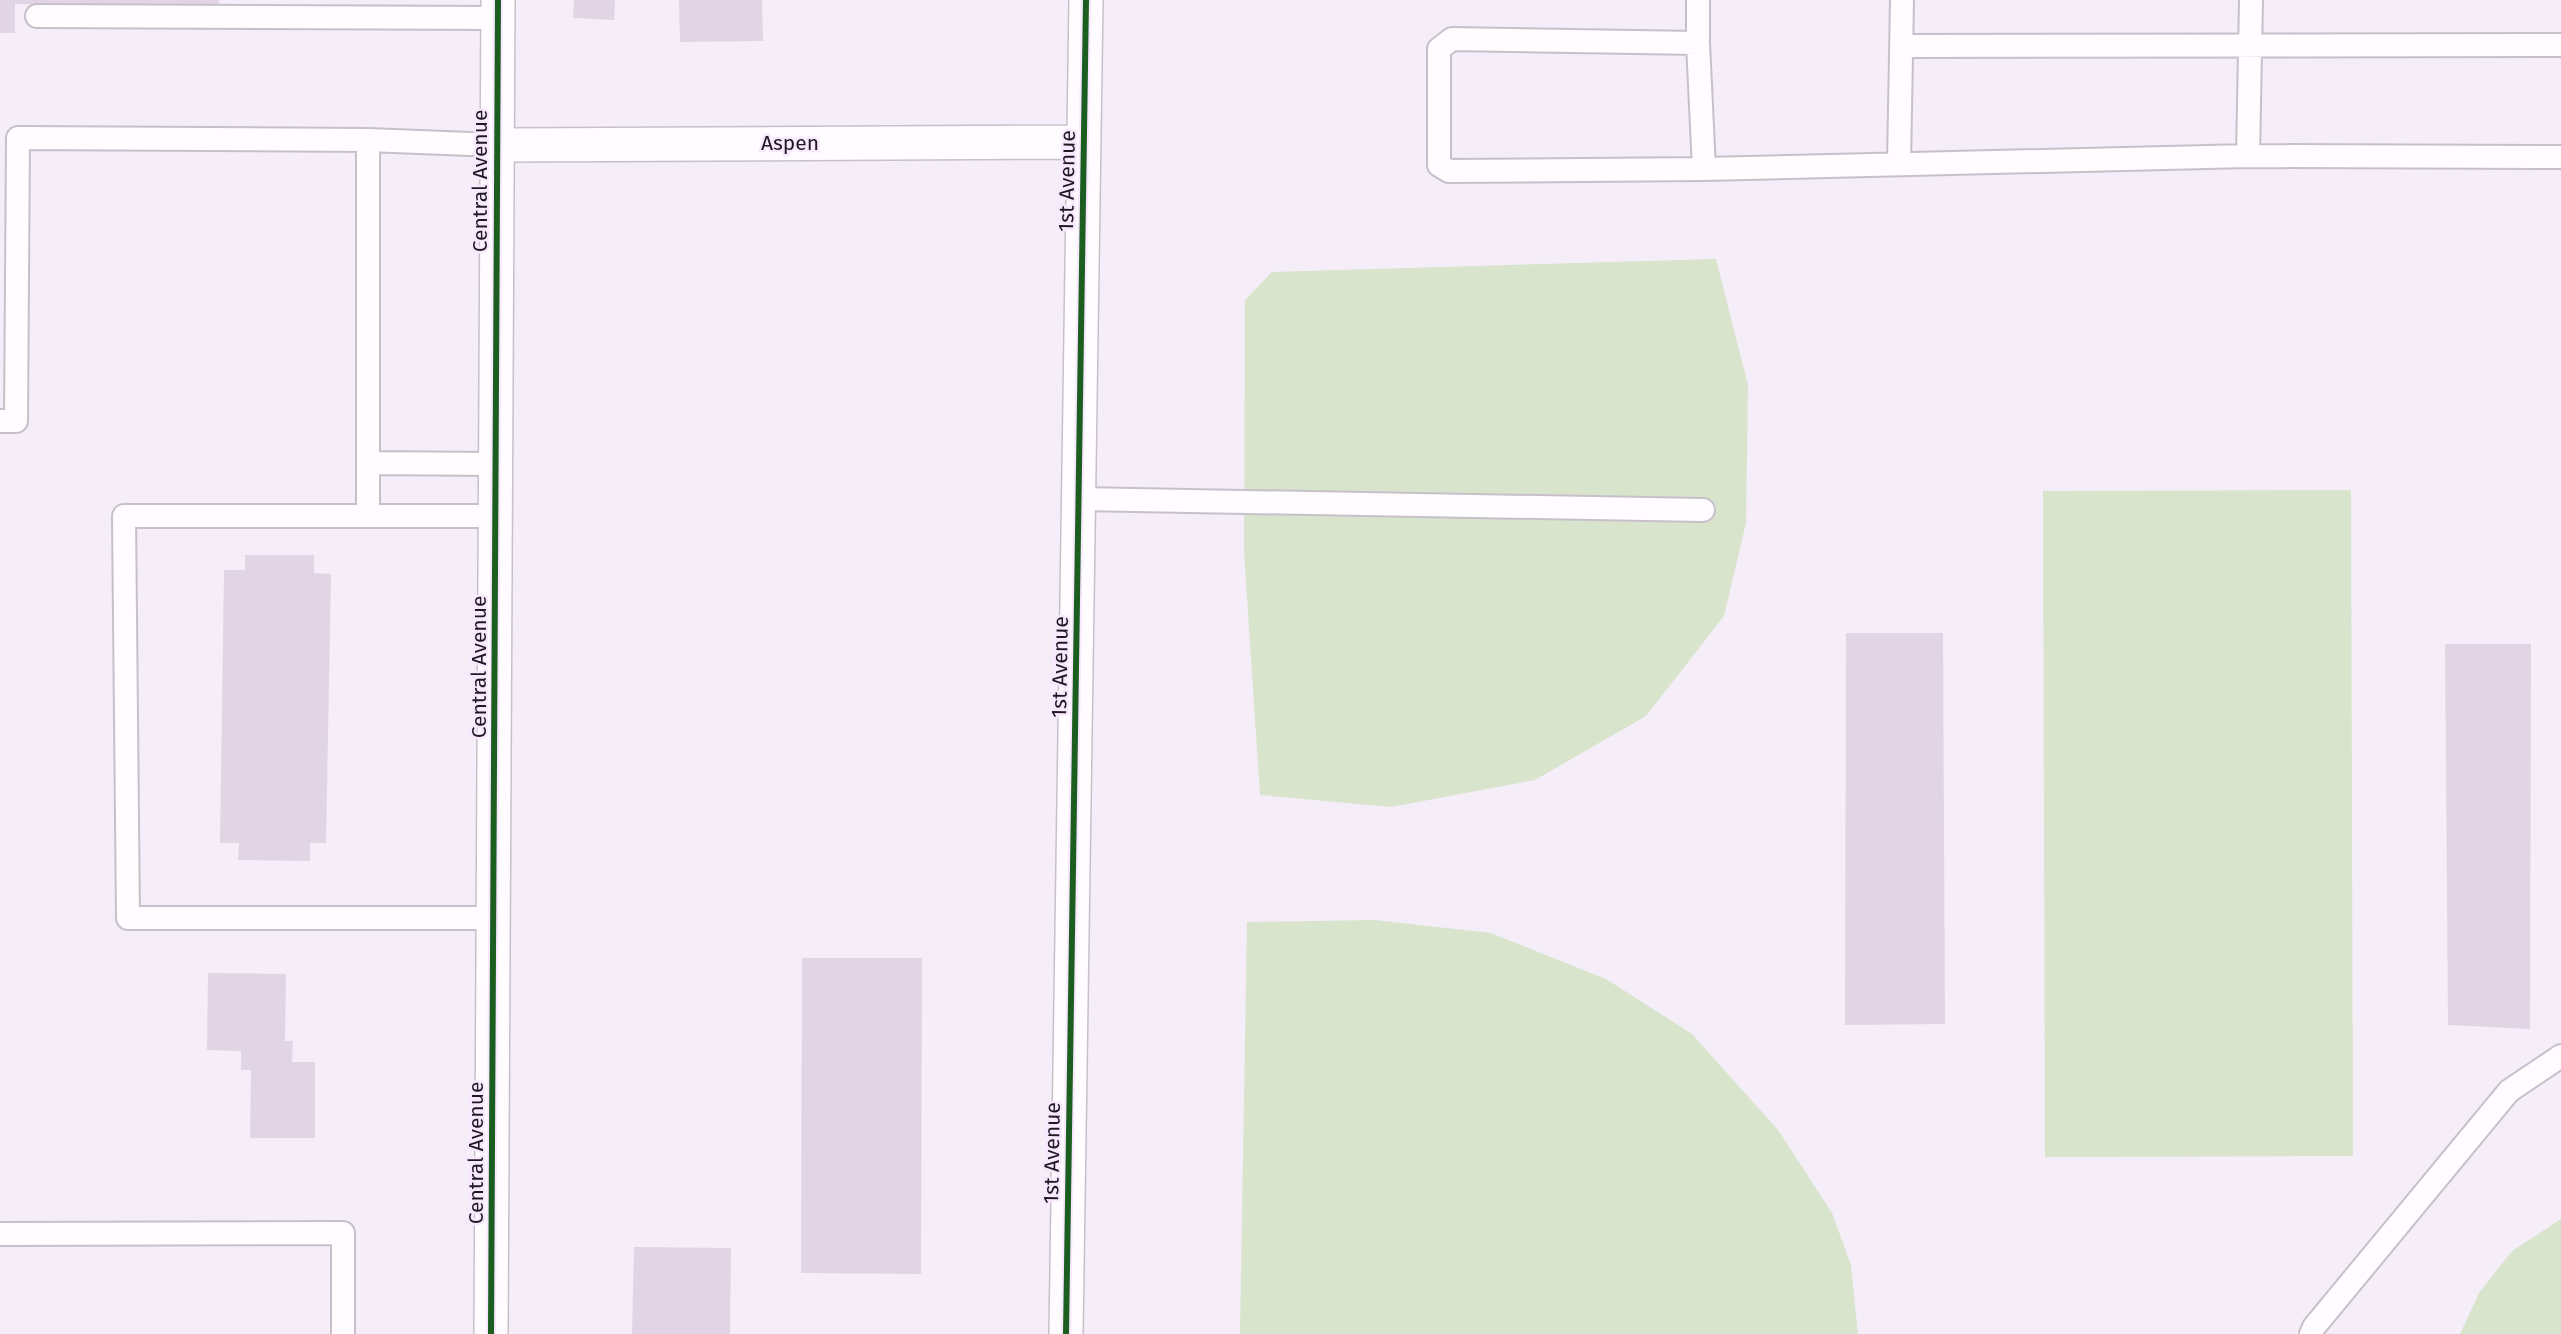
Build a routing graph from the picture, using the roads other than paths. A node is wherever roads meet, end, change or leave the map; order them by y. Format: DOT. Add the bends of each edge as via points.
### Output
graph roads {
  1 [pos="1086,0"];
  2 [pos="1698,0"];
  3 [pos="1902,0"];
  4 [pos="2250,0"];
  5 [pos="498,9"];
  6 [pos="37,16"];
  7 [pos="1698,43"];
  8 [pos="2250,45"];
  9 [pos="2561,45"];
  10 [pos="1902,46"];
  11 [pos="368,140"];
  12 [pos="1084,142"];
  13 [pos="496,145"];
  14 [pos="2248,156"];
  15 [pos="2561,157"];
  16 [pos="1899,164"];
  17 [pos="1704,169"];
  18 [pos="0,422"];
  19 [pos="368,463"];
  20 [pos="496,464"];
  21 [pos="1078,498"];
  22 [pos="1703,510"];
  23 [pos="368,514"];
  24 [pos="496,516"];
  25 [pos="493,918"];
  26 [pos="2561,1056"];
  27 [pos="0,1234"];
  28 [pos="343,1334"];
  29 [pos="492,1334"];
  30 [pos="1066,1334"];
  31 [pos="2311,1334"];
  1 -- 12 [label="street, 1st Avenue"];
  2 -- 7 [label="lane"];
  3 -- 10 [label="lane"];
  4 -- 8 [label="lane"];
  5 -- 6 [label="lane"];
  5 -- 13 [label="street, Central Avenue"];
  7 -- 17 [label="lane"];
  7 -- 17 [label="lane" via="1452,39 1439,49 1439,165 1449,171"];
  8 -- 9 [label="lane"];
  8 -- 10 [label="lane"];
  8 -- 14 [label="lane"];
  10 -- 16 [label="lane"];
  11 -- 13 [label="lane"];
  11 -- 18 [label="lane" via="18,138 16,421"];
  11 -- 19 [label="lane"];
  12 -- 13 [label="street, Aspen"];
  12 -- 21 [label="street, 1st Avenue"];
  13 -- 20 [label="street, Central Avenue"];
  14 -- 15 [label="lane"];
  14 -- 16 [label="lane"];
  16 -- 17 [label="lane"];
  19 -- 20 [label="lane"];
  19 -- 23 [label="lane"];
  20 -- 24 [label="street, Central Avenue"];
  21 -- 22 [label="lane"];
  21 -- 30 [label="street, 1st Avenue"];
  23 -- 24 [label="lane"];
  23 -- 25 [label="lane" via="124,516 128,918"];
  24 -- 25 [label="street, Central Avenue"];
  25 -- 29 [label="street, Central Avenue"];
  26 -- 31 [label="lane" via="2508,1091"];
  27 -- 28 [label="lane" via="343,1233"];
}
